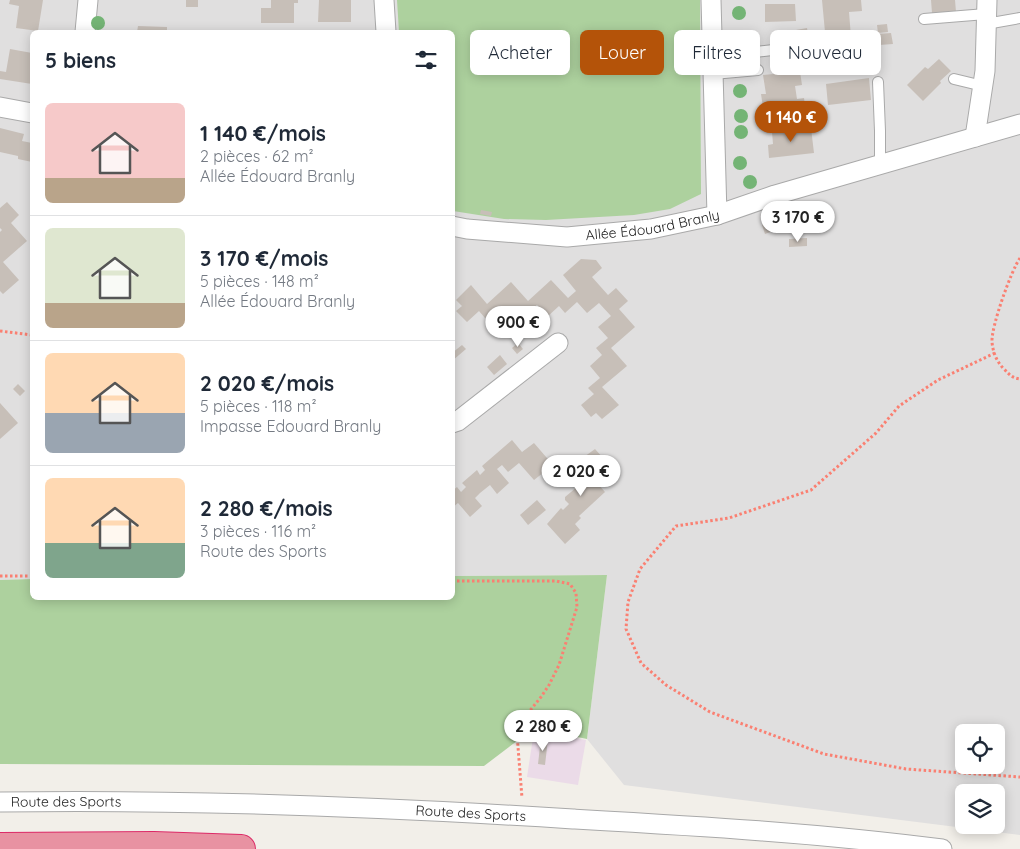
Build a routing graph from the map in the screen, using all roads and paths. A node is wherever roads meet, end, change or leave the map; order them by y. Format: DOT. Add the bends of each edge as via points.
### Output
graph roads {
  1 [pos="88,0"];
  2 [pos="384,0"];
  3 [pos="711,0"];
  4 [pos="986,13"];
  5 [pos="1020,18"];
  6 [pos="924,19"];
  7 [pos="86,30"];
  8 [pos="386,30"];
  9 [pos="711,30"];
  10 [pos="712,75"];
  11 [pos="954,79"];
  12 [pos="878,82"];
  13 [pos="983,86"];
  14 [pos="0,107"];
  15 [pos="30,114"];
  16 [pos="1020,124"];
  17 [pos="975,137"];
  18 [pos="880,164"];
  19 [pos="717,215"];
  20 [pos="455,227"];
  21 [pos="1020,258"];
  22 [pos="0,331"];
  23 [pos="30,335"];
  24 [pos="558,343"];
  25 [pos="995,353"];
  26 [pos="1020,379"];
  27 [pos="455,422"];
  28 [pos="0,576"];
  29 [pos="30,576"];
  30 [pos="455,581"];
  31 [pos="1020,777"];
  32 [pos="0,802"];
  33 [pos="523,816"];
  34 [pos="0,847"];
  35 [pos="241,849"];
  36 [pos="942,849"];
  1 -- 7 [label="street"];
  2 -- 8 [label="street"];
  3 -- 9 [label="street"];
  4 -- 5 [label="lane"];
  4 -- 6 [label="lane"];
  4 -- 13 [label="street"];
  10 -- 19 [label="street"];
  11 -- 13 [label="lane"];
  12 -- 18 [label="lane"];
  13 -- 17 [label="street"];
  14 -- 15 [label="street"];
  16 -- 17 [label="street, Allée Édouard Branly"];
  17 -- 18 [label="street, Allée Édouard Branly"];
  18 -- 19 [label="street, Allée Édouard Branly"];
  19 -- 20 [label="street, Allée Édouard Branly" via="651,229 567,237"];
  21 -- 25 [label="path" via="1001,303 992,341"];
  22 -- 23 [label="path"];
  24 -- 27 [label="street"];
  25 -- 26 [label="path" via="997,362 1014,378"];
  25 -- 31 [label="path" via="938,380 899,406 876,433 811,490 729,518 676,526 640,570 628,602 626,629 641,662 666,685 710,712 824,754 906,769"];
  28 -- 29 [label="path"];
  30 -- 33 [label="path" via="556,581 570,584 576,593 577,607 559,665 541,697 519,724"];
  32 -- 33 [label="street, Route des Sports" via="112,800"];
  33 -- 36 [label="street, Route des Sports" via="790,834"];
  34 -- 35 [label="highway"];
}
